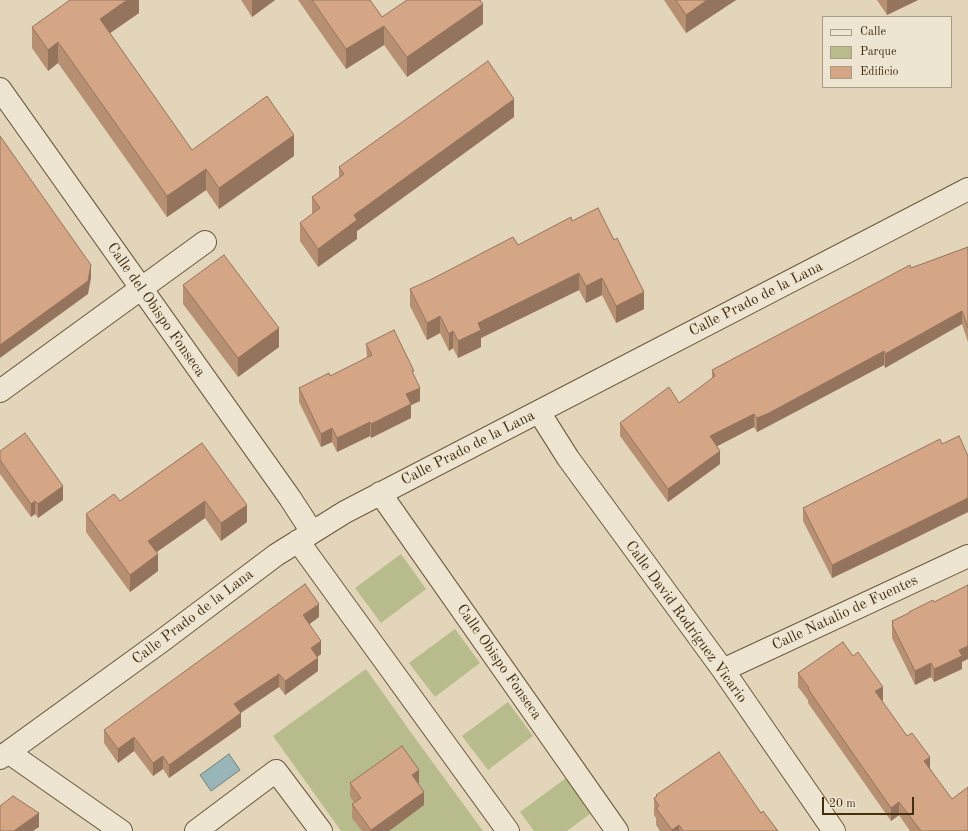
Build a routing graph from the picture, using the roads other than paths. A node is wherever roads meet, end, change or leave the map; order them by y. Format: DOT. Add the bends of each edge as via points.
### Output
graph roads {
  1 [pos="0,89"];
  2 [pos="968,190"];
  3 [pos="205,242"];
  4 [pos="140,288"];
  5 [pos="0,391"];
  6 [pos="539,412"];
  7 [pos="380,493"];
  8 [pos="305,537"];
  9 [pos="968,556"];
  10 [pos="723,670"];
  11 [pos="4,755"];
  12 [pos="121,831"];
  13 [pos="196,831"];
  14 [pos="321,831"];
  15 [pos="508,831"];
  16 [pos="617,831"];
  17 [pos="834,831"];
  1 -- 4 [label="street, Calle del Obispo Fonseca"];
  2 -- 6 [label="street, Calle Prado de la Lana"];
  3 -- 4 [label="street"];
  4 -- 5 [label="street"];
  4 -- 8 [label="street, Calle del Obispo Fonseca" via="286,491"];
  6 -- 7 [label="street, Calle Prado de la Lana"];
  6 -- 10 [label="street, Calle David Rodríguez Vicario" via="568,458"];
  7 -- 8 [label="street, Calle Prado de la Lana"];
  7 -- 16 [label="street, Calle Obispo Fonseca"];
  8 -- 11 [label="street, Calle Prado de la Lana" via="276,555"];
  8 -- 15 [label="street"];
  9 -- 10 [label="street, Calle Natalio de Fuentes"];
  10 -- 17 [label="street, Calle David Rodríguez Vicario"];
  11 -- 12 [label="street"];
  13 -- 14 [label="street" via="276,771"];
}
